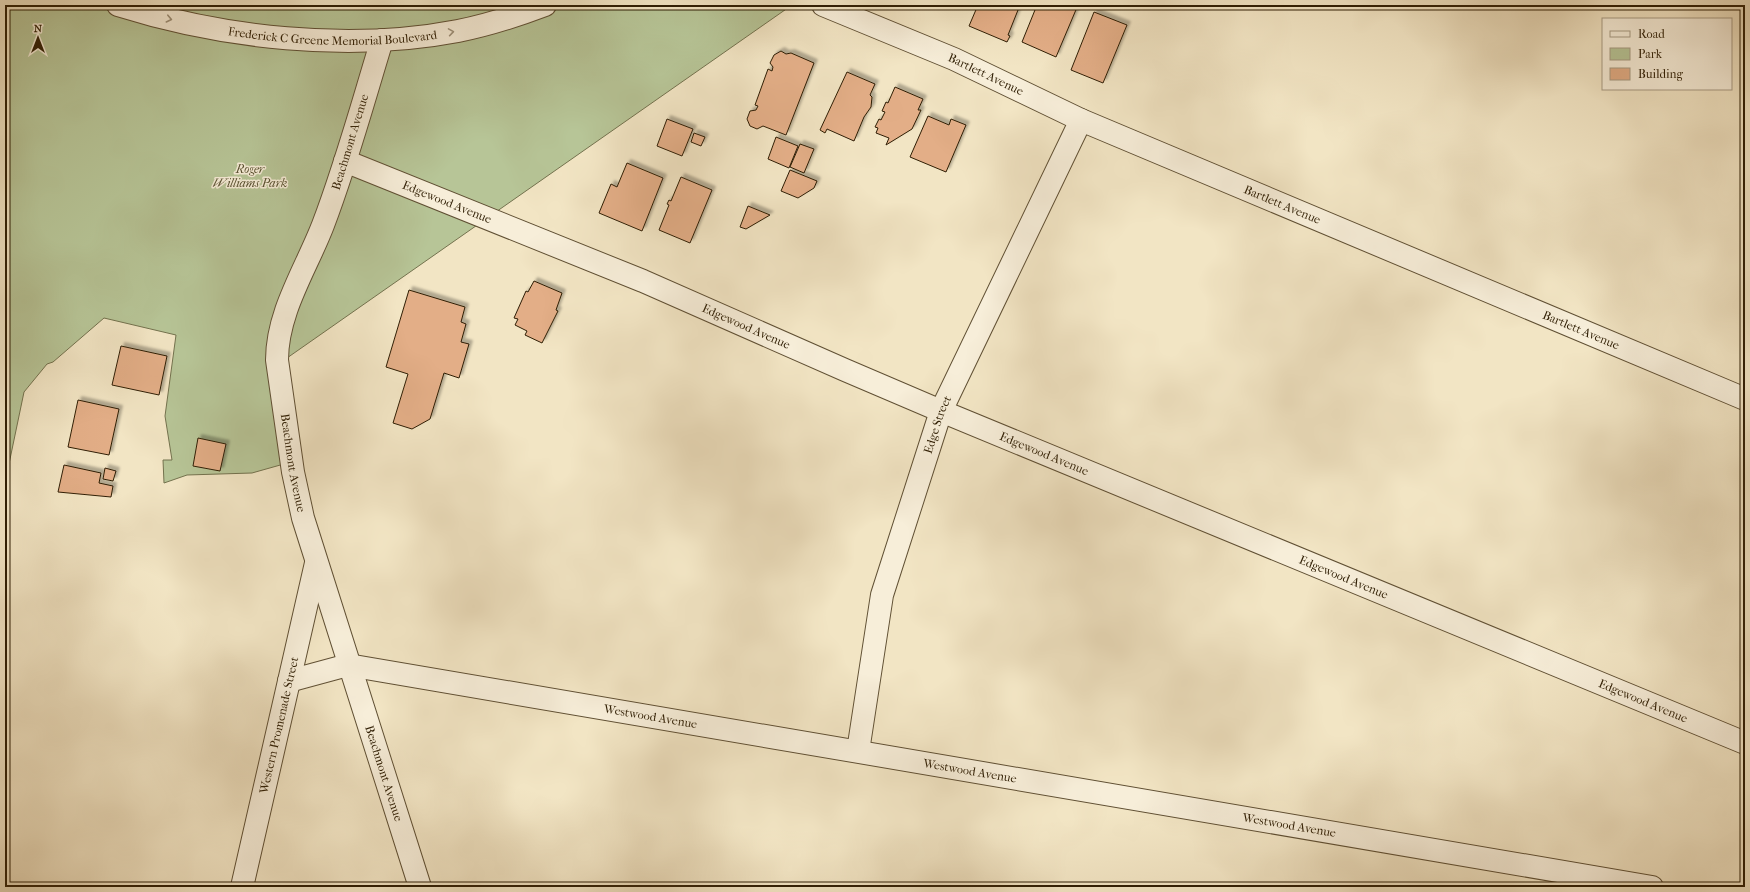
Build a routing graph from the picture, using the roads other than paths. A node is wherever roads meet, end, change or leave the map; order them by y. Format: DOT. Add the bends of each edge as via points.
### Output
graph roads {
  1 [pos="118,5"];
  2 [pos="545,5"];
  3 [pos="823,5"];
  4 [pos="382,40"];
  5 [pos="1081,120"];
  6 [pos="345,161"];
  7 [pos="1745,399"];
  8 [pos="941,411"];
  9 [pos="316,563"];
  10 [pos="348,665"];
  11 [pos="289,681"];
  12 [pos="1745,743"];
  13 [pos="858,751"];
  14 [pos="242,887"];
  15 [pos="420,887"];
  16 [pos="1652,887"];
  1 -- 4 [label="street, Frederick C Greene Memorial Boulevard, one-way" via="190,24 266,36"];
  4 -- 2 [label="street, Frederick C Greene Memorial Boulevard, one-way" via="456,31"];
  3 -- 5 [label="street, Bartlett Avenue" via="954,59"];
  4 -- 6 [label="street, Beachmont Avenue"];
  5 -- 7 [label="street, Bartlett Avenue"];
  5 -- 8 [label="street, Edge Street"];
  6 -- 8 [label="street, Edgewood Avenue" via="644,280"];
  6 -- 9 [label="street, Beachmont Avenue" via="322,226 284,315 277,344 293,472"];
  8 -- 12 [label="street, Edgewood Avenue"];
  8 -- 13 [label="street, Edge Street" via="882,595"];
  9 -- 10 [label="street, Beachmont Avenue"];
  9 -- 11 [label="street, Western Promenade Street"];
  10 -- 11 [label="street, Westwood Avenue"];
  10 -- 13 [label="street, Westwood Avenue"];
  10 -- 15 [label="street, Beachmont Avenue"];
  11 -- 14 [label="street, Western Promenade Street"];
  13 -- 16 [label="street, Westwood Avenue"];
}
